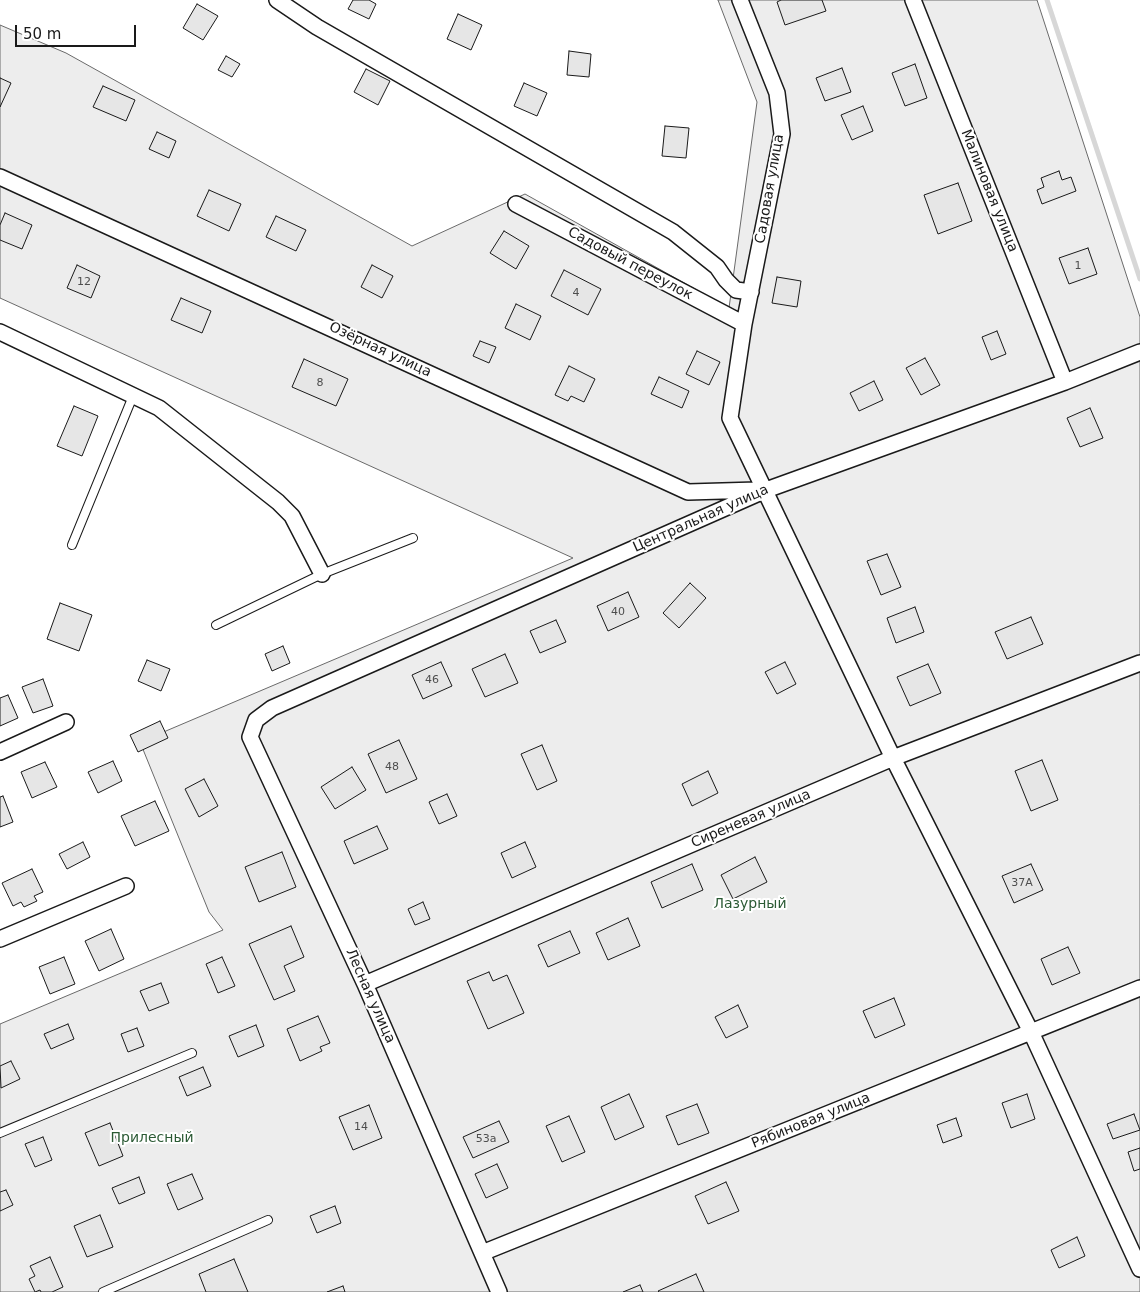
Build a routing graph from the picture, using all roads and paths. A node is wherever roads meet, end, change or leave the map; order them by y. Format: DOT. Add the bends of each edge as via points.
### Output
graph roads {
  1 [pos="277,0"];
  2 [pos="740,0"];
  3 [pos="913,0"];
  4 [pos="0,176"];
  5 [pos="516,204"];
  6 [pos="751,292"];
  7 [pos="744,324"];
  8 [pos="0,332"];
  9 [pos="1140,352"];
  10 [pos="1065,382"];
  11 [pos="133,396"];
  12 [pos="766,490"];
  13 [pos="413,538"];
  14 [pos="72,545"];
  15 [pos="322,574"];
  16 [pos="216,625"];
  17 [pos="1140,663"];
  18 [pos="272,708"];
  19 [pos="66,722"];
  20 [pos="0,752"];
  21 [pos="894,758"];
  22 [pos="126,886"];
  23 [pos="0,939"];
  24 [pos="365,984"];
  25 [pos="1140,988"];
  26 [pos="1031,1032"];
  27 [pos="192,1053"];
  28 [pos="0,1133"];
  29 [pos="268,1220"];
  30 [pos="482,1253"];
  31 [pos="1140,1269"];
  32 [pos="103,1292"];
  33 [pos="499,1292"];
  1 -- 6 [label="street" via="317,27 674,232 717,267 736,290"];
  2 -- 6 [label="street, Садовая улица" via="777,93 782,134"];
  3 -- 10 [label="street, Малиновая улица"];
  4 -- 12 [label="street, Озёрная улица" via="688,492"];
  5 -- 7 [label="street, Садовый переулок"];
  6 -- 7 [label="street, Садовая улица"];
  7 -- 12 [label="street, Садовая улица" via="730,418"];
  8 -- 11 [label="street"];
  9 -- 10 [label="street, Центральная улица"];
  10 -- 12 [label="street, Центральная улица"];
  11 -- 14 [label="lane"];
  11 -- 15 [label="street" via="159,408 278,502 292,516"];
  12 -- 18 [label="street, Центральная улица"];
  12 -- 21 [label="street, Садовая улица"];
  13 -- 15 [label="lane"];
  15 -- 16 [label="lane"];
  17 -- 21 [label="street, Сиреневая улица"];
  18 -- 24 [label="street, Лесная улица" via="256,720 250,737"];
  19 -- 20 [label="street"];
  21 -- 24 [label="street, Сиреневая улица"];
  21 -- 26 [label="street, Садовая улица"];
  22 -- 23 [label="street"];
  24 -- 30 [label="street, Лесная улица"];
  25 -- 26 [label="street, Рябиновая улица"];
  26 -- 30 [label="street, Рябиновая улица"];
  26 -- 31 [label="street, Садовая улица"];
  27 -- 28 [label="lane"];
  29 -- 32 [label="lane"];
  30 -- 33 [label="street, Лесная улица"];
}
